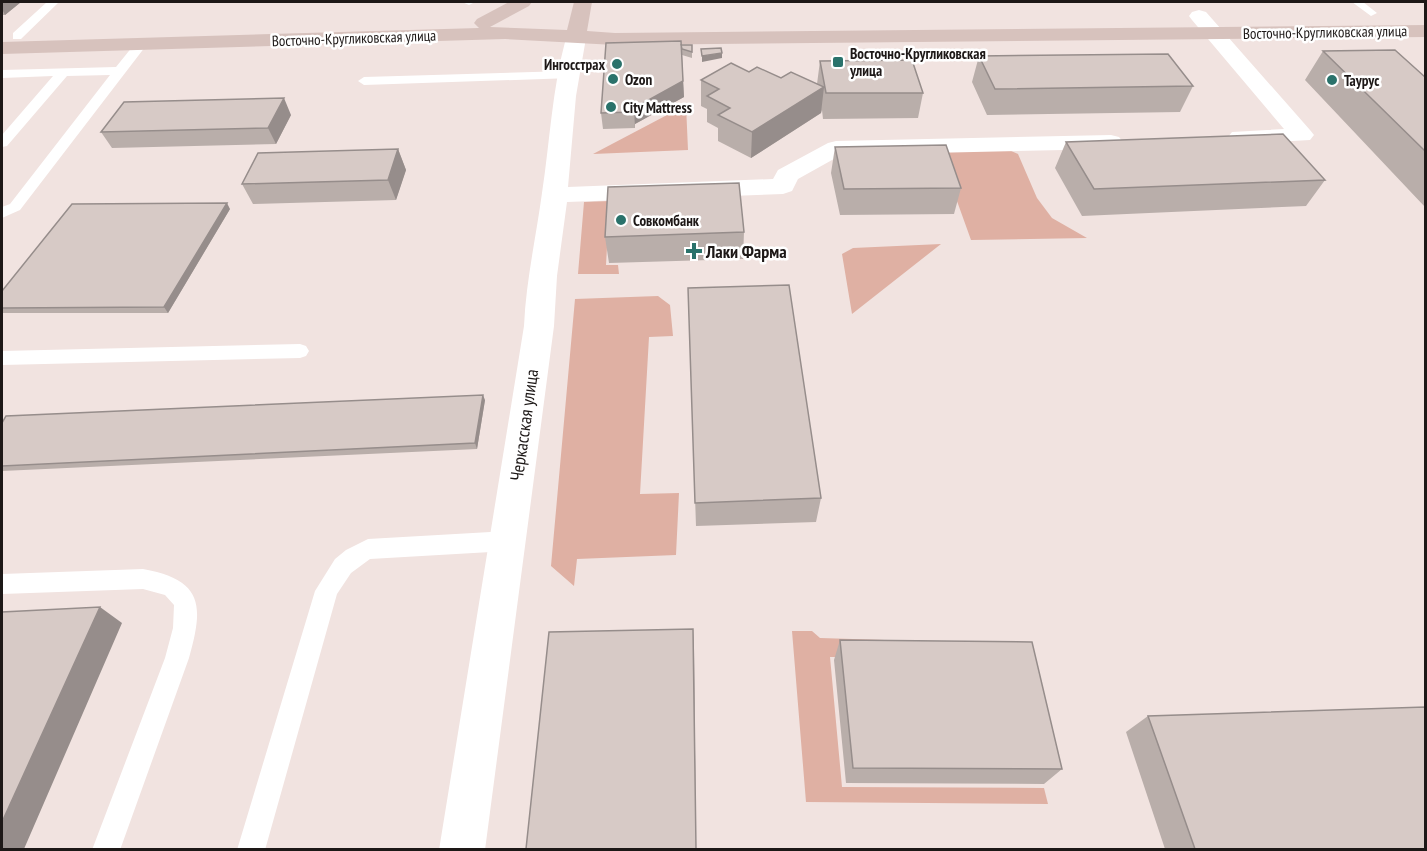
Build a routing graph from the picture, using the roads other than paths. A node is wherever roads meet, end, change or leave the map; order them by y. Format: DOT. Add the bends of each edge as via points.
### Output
graph roads {
  1 [pos="53,2"];
  2 [pos="522,2"];
  3 [pos="583,2"];
  4 [pos="1364,8"];
  5 [pos="1425,13"];
  6 [pos="484,23"];
  7 [pos="1207,25"];
  8 [pos="578,30"];
  9 [pos="1425,31"];
  10 [pos="7,40"];
  11 [pos="141,44"];
  12 [pos="118,71"];
  13 [pos="64,72"];
  14 [pos="2,74"];
  15 [pos="567,75"];
  16 [pos="364,81"];
  17 [pos="1223,138"];
  18 [pos="1132,141"];
  19 [pos="2,143"];
  20 [pos="554,195"];
  21 [pos="8,210"];
  22 [pos="2,225"];
  23 [pos="300,351"];
  24 [pos="2,358"];
  25 [pos="507,541"];
  26 [pos="2,585"];
  27 [pos="106,849"];
  28 [pos="251,849"];
  29 [pos="462,849"];
  1 -- 10 [label="lane"];
  2 -- 6 [label="street"];
  3 -- 8 [label="street, Черкасская улица"];
  4 -- 5 [label="street, Восточно-Кругликовская улица"];
  4 -- 7 [label="street, Восточно-Кругликовская улица"];
  6 -- 8 [label="street, Восточно-Кругликовская улица"];
  6 -- 10 [label="street, Восточно-Кругликовская улица"];
  7 -- 8 [label="street, Восточно-Кругликовская улица"];
  7 -- 9 [label="street, Восточно-Кругликовская улица"];
  7 -- 17 [label="street" via="1302,135"];
  8 -- 11 [label="street, Восточно-Кругликовская улица"];
  8 -- 15 [label="street, Черкасская улица"];
  10 -- 11 [label="street, Восточно-Кругликовская улица"];
  11 -- 12 [label="lane"];
  12 -- 13 [label="lane"];
  12 -- 21 [label="lane"];
  13 -- 14 [label="lane"];
  13 -- 19 [label="lane"];
  15 -- 16 [label="lane"];
  15 -- 20 [label="street, Черкасская улица"];
  18 -- 20 [label="street" via="836,148 787,175 783,186"];
  20 -- 25 [label="street, Черкасская улица"];
  21 -- 22 [label="lane"];
  23 -- 24 [label="lane"];
  25 -- 28 [label="lane" via="368,549 353,555 337,570 326,591"];
  25 -- 29 [label="street, Черкасская улица"];
  26 -- 27 [label="lane" via="143,579 179,590 187,607 177,658"];
}
